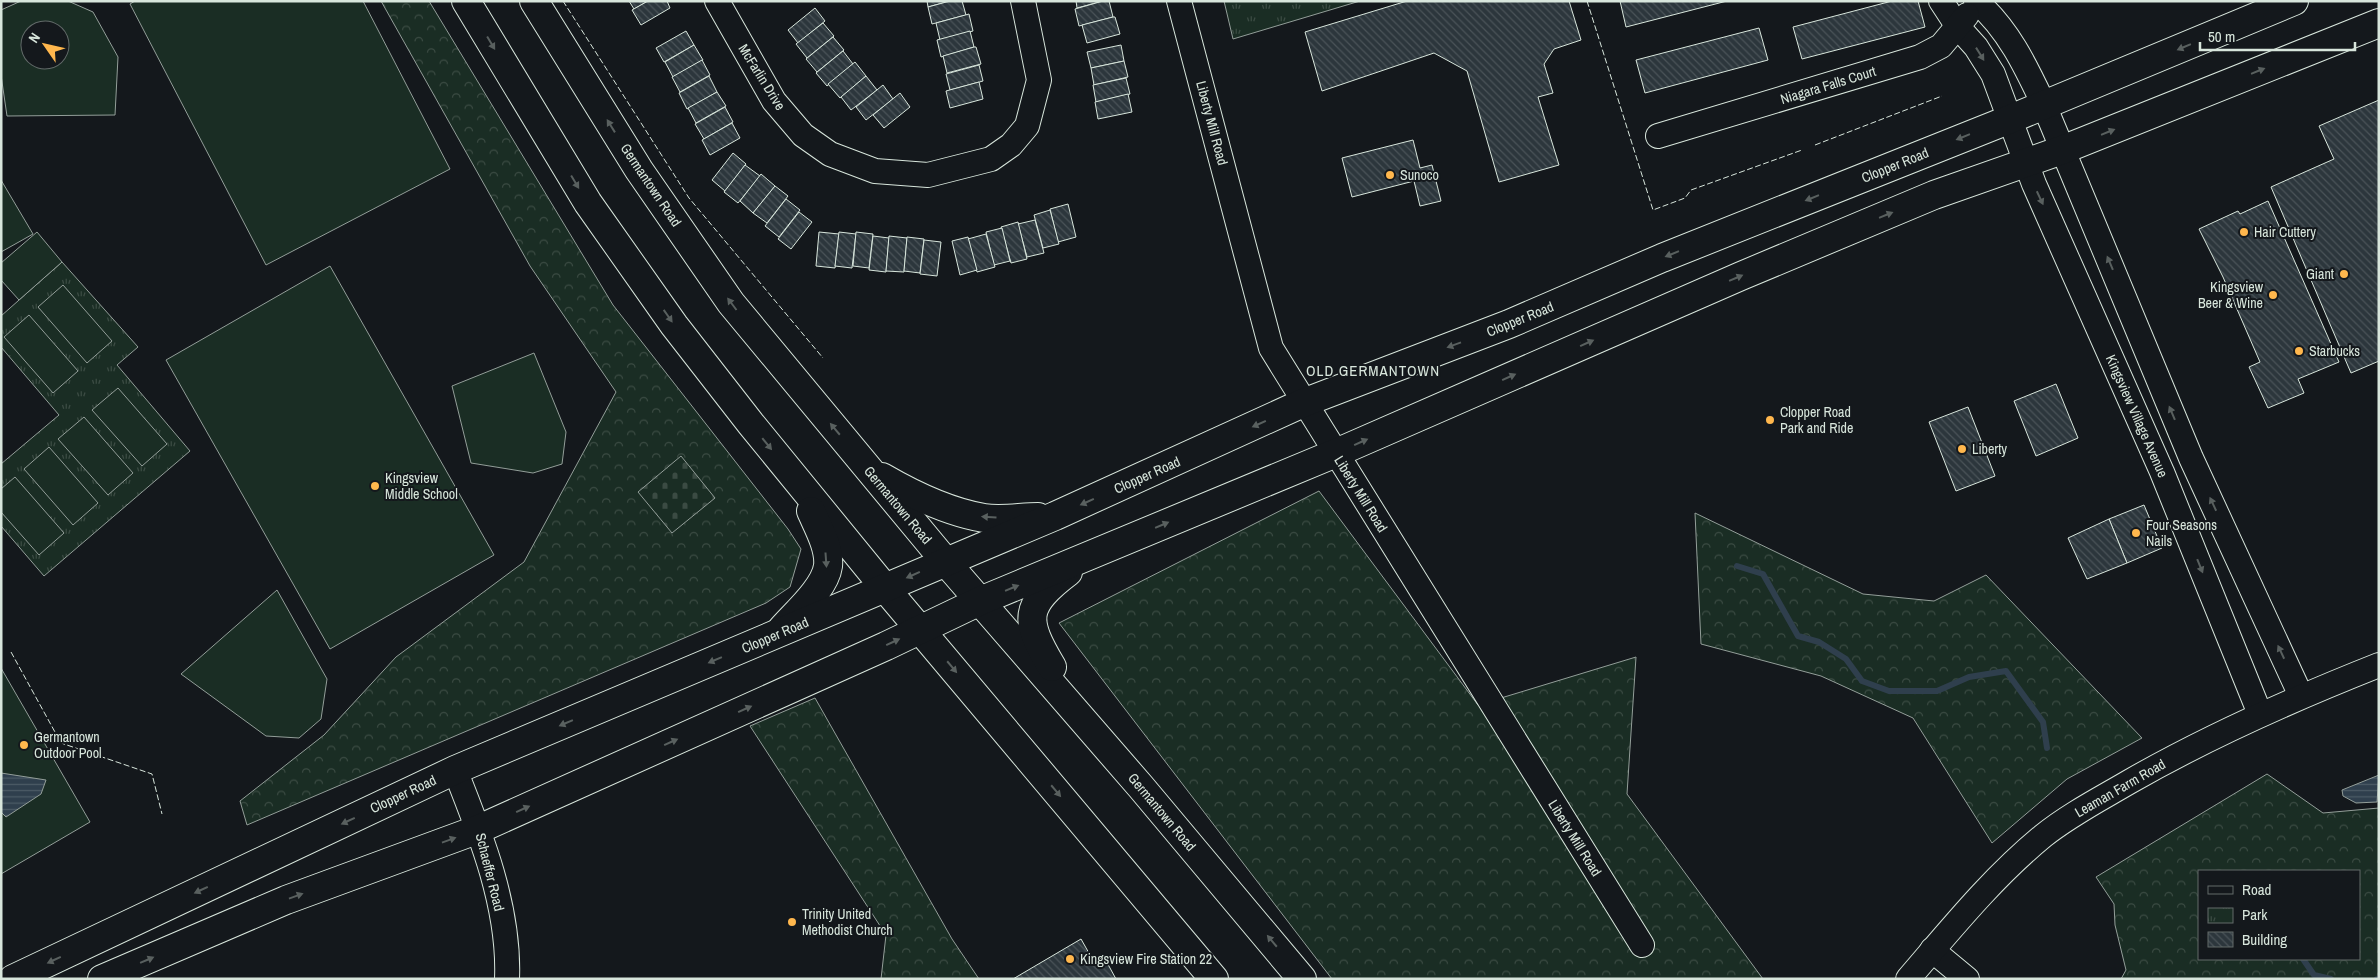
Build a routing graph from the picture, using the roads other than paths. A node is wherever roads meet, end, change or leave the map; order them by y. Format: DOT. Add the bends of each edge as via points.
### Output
graph roads {
  1 [pos="466,1"];
  2 [pos="534,1"];
  3 [pos="1023,1"];
  4 [pos="1179,1"];
  5 [pos="1941,1"];
  6 [pos="2294,1"];
  7 [pos="720,2"];
  8 [pos="1977,2"];
  9 [pos="2379,23"];
  10 [pos="1958,27"];
  11 [pos="2044,105"];
  12 [pos="2008,120"];
  13 [pos="1658,136"];
  14 [pos="2062,150"];
  15 [pos="2026,162"];
  16 [pos="1303,403"];
  17 [pos="1336,453"];
  18 [pos="866,467"];
  19 [pos="798,482"];
  20 [pos="1055,516"];
  21 [pos="1091,555"];
  22 [pos="945,561"];
  23 [pos="885,588"];
  24 [pos="980,601"];
  25 [pos="920,630"];
  26 [pos="777,634"];
  27 [pos="2379,665"];
  28 [pos="2301,696"];
  29 [pos="2260,714"];
  30 [pos="1083,720"];
  31 [pos="455,770"];
  32 [pos="479,829"];
  33 [pos="1642,945"];
  34 [pos="1932,950"];
  35 [pos="13,979"];
  36 [pos="102,979"];
  37 [pos="506,979"];
  38 [pos="1214,979"];
  39 [pos="1302,979"];
  40 [pos="1908,979"];
  41 [pos="1967,979"];
  1 -- 19 [label="main road, one-way" via="588,203 674,325"];
  18 -- 2 [label="main road, Germantown Road, one-way" via="731,303 639,170"];
  3 -- 7 [label="street, McFarlin Drive" via="1039,80 1027,126 1011,146 991,159 928,175 875,172 830,154 803,135 774,101"];
  4 -- 16 [label="street, Liberty Mill Road" via="1271,348"];
  5 -- 10 [label="street, Kingsview Village Avenue"];
  6 -- 11 [label="main road, Clopper Road, one-way"];
  8 -- 10 [label="street, Niagara Falls Court"];
  8 -- 11 [label="street" via="2004,30 2019,53"];
  14 -- 9 [label="main road, one-way"];
  10 -- 12 [label="street, Kingsview Village Avenue, one-way" via="1976,46 1992,74"];
  10 -- 13 [label="street, Niagara Falls Court" via="1941,46 1920,57"];
  11 -- 12 [label="main road, Clopper Road"];
  11 -- 14 [label="street"];
  12 -- 15 [label="street, Kingsview Village Avenue"];
  12 -- 16 [label="main road, Clopper Road, one-way" via="1662,258 1509,324"];
  14 -- 15 [label="main road"];
  28 -- 14 [label="street, one-way" via="2191,458"];
  17 -- 15 [label="main road, one-way" via="1741,276 1934,195"];
  15 -- 29 [label="street, Kingsview Village Avenue, one-way" via="2162,472"];
  16 -- 17 [label="street, Liberty Mill Road"];
  16 -- 20 [label="main road, Clopper Road, one-way"];
  21 -- 17 [label="main road, one-way"];
  17 -- 33 [label="street, Liberty Mill Road"];
  20 -- 18 [label="main road, one-way" via="985,518 954,510 906,492"];
  18 -- 22 [label="main road, Germantown Road"];
  19 -- 23 [label="main road"];
  19 -- 26 [label="main road, one-way" via="824,541 828,567 818,589"];
  20 -- 22 [label="main road, Clopper Road"];
  24 -- 21 [label="main road, one-way"];
  21 -- 30 [label="main road" via="1046,589 1033,609 1035,638"];
  22 -- 23 [label="main road, Clopper Road, one-way"];
  22 -- 24 [label="main road, Germantown Road"];
  23 -- 25 [label="main road"];
  23 -- 26 [label="main road, Clopper Road"];
  24 -- 25 [label="main road"];
  24 -- 30 [label="main road, Germantown Road"];
  32 -- 25 [label="main road, one-way"];
  25 -- 38 [label="main road, one-way"];
  26 -- 31 [label="main road, Clopper Road, one-way"];
  27 -- 28 [label="street, Leaman Farm Road"];
  28 -- 29 [label="street, Leaman Farm Road"];
  29 -- 34 [label="street, Leaman Farm Road" via="2178,754 2044,835 2003,871"];
  39 -- 30 [label="main road, Germantown Road, one-way"];
  31 -- 32 [label="street, Schaeffer Road"];
  31 -- 35 [label="main road, Clopper Road, one-way"];
  36 -- 32 [label="main road, one-way" via="286,900"];
  32 -- 37 [label="street, Schaeffer Road" via="500,907 508,959"];
  34 -- 40 [label="street, Leaman Farm Road"];
  34 -- 41 [label="street"];
}
